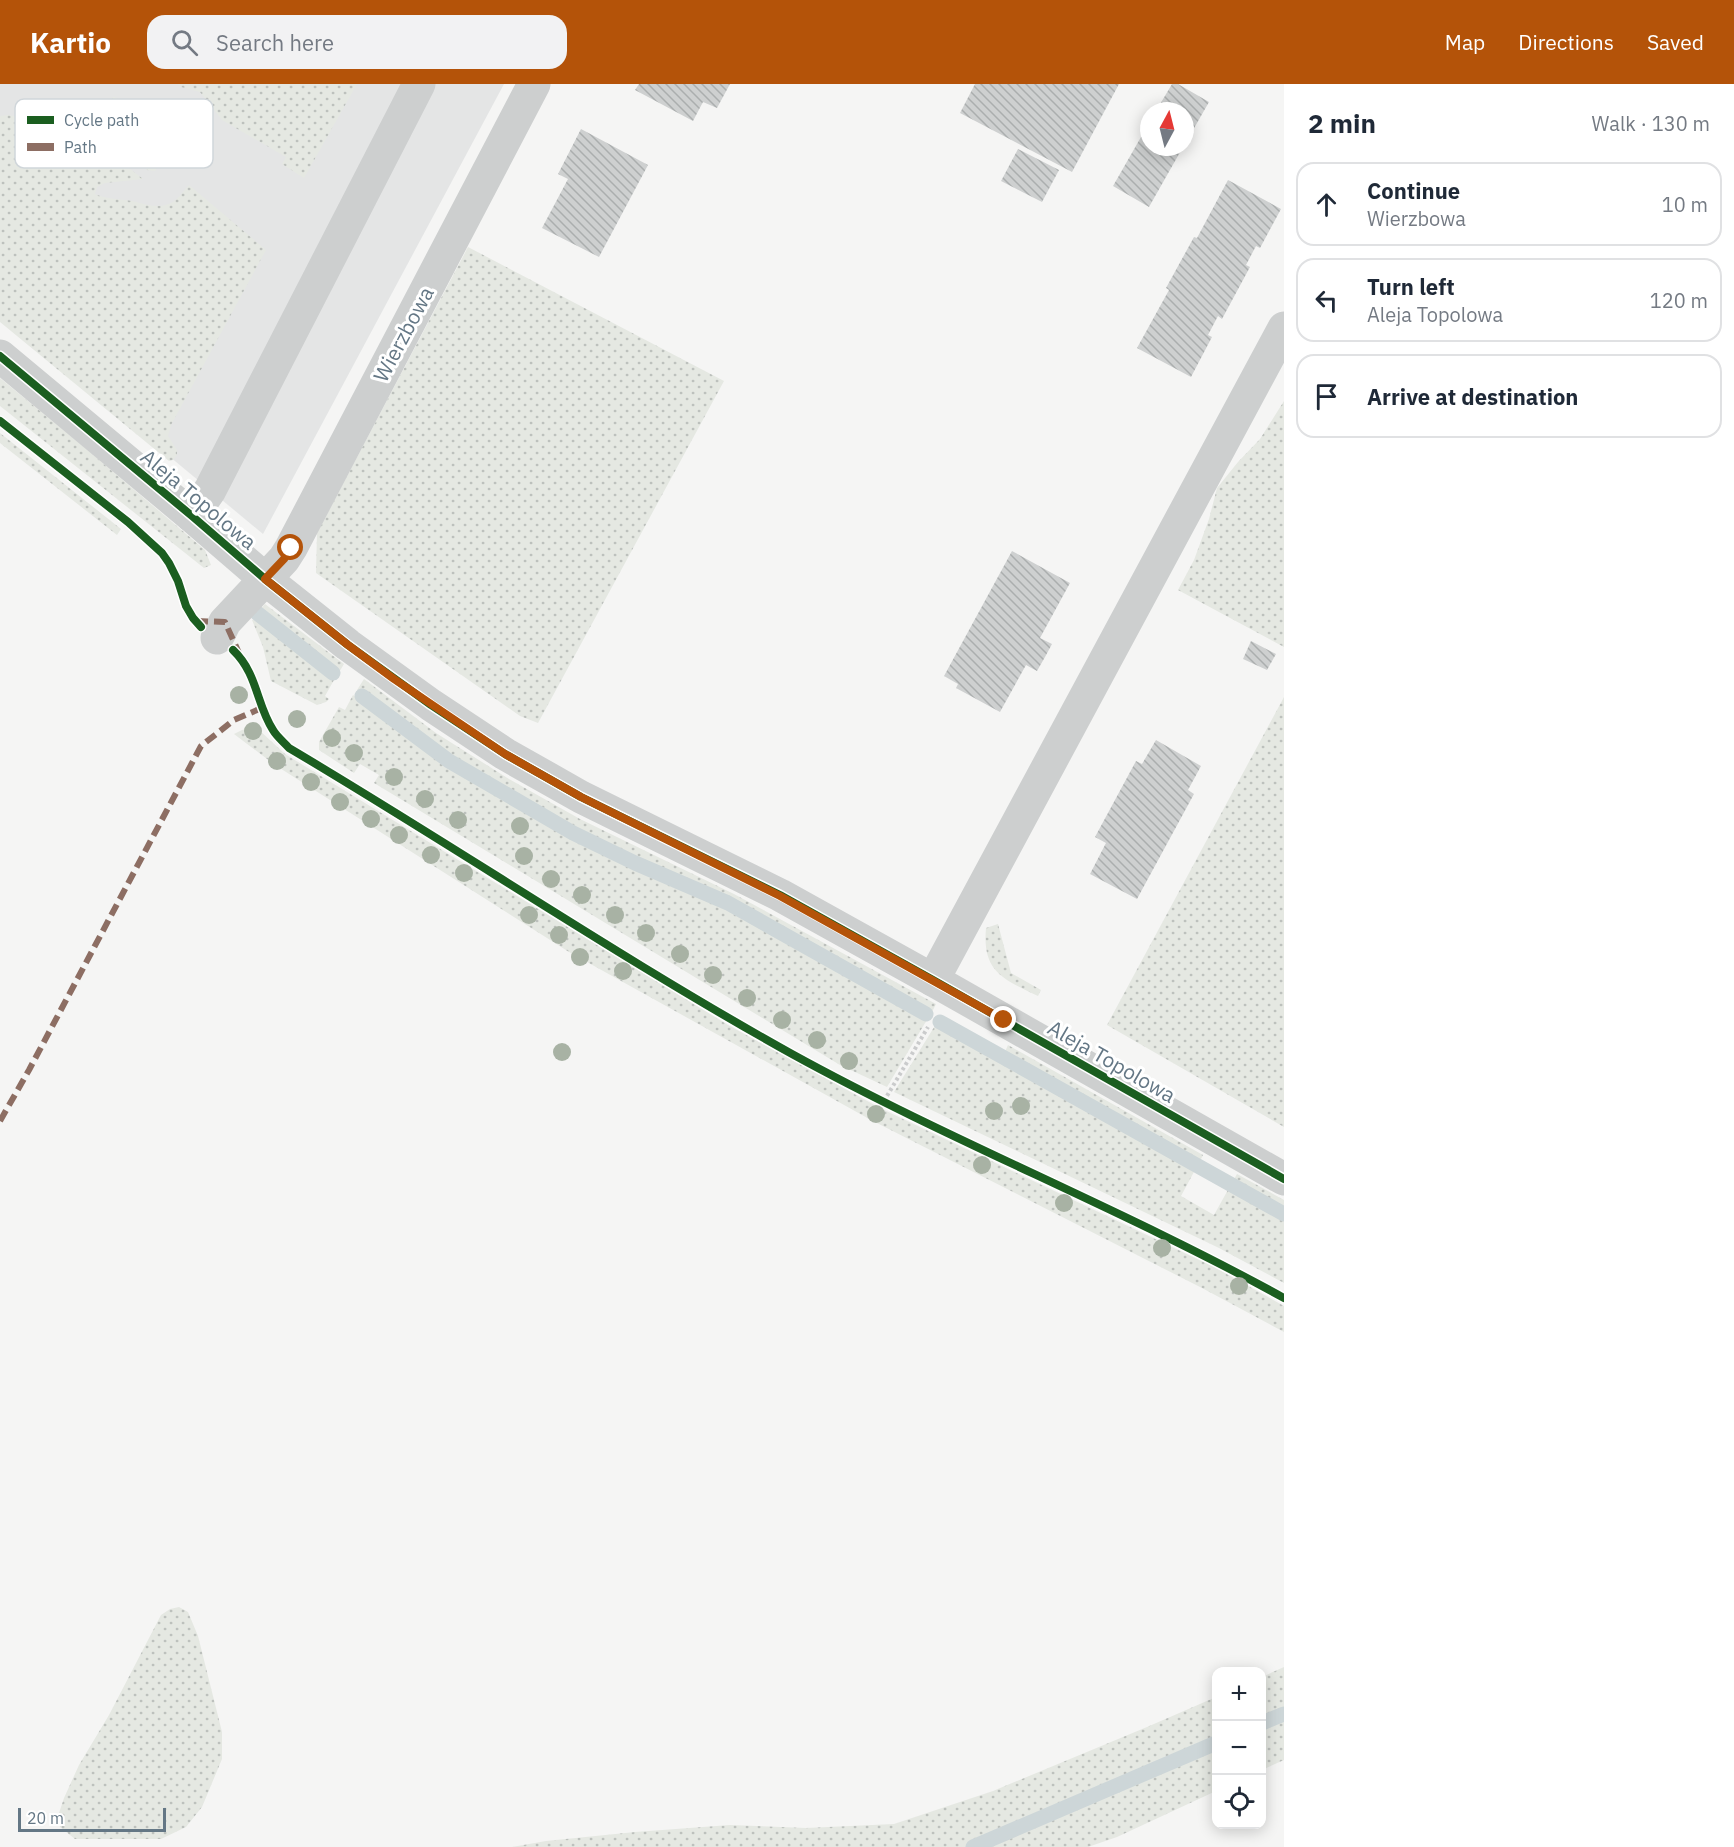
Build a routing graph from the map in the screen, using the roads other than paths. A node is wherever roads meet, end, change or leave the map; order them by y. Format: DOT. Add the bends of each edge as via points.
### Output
graph roads {
  1 [pos="419,84"];
  2 [pos="534,84"];
  3 [pos="1284,328"];
  4 [pos="0,356"];
  5 [pos="192,516"];
  6 [pos="265,579"];
  7 [pos="217,638"];
  8 [pos="933,980"];
  9 [pos="1284,1179"];
  1 -- 5 [label="street" via="210,489"];
  2 -- 6 [label="street, Wierzbowa" via="291,548"];
  3 -- 8 [label="street"];
  4 -- 5 [label="street, Aleja Topolowa"];
  5 -- 6 [label="street, Aleja Topolowa"];
  6 -- 7 [label="street, Wierzbowa" via="225,622"];
  6 -- 8 [label="street, Aleja Topolowa" via="394,679 505,754"];
  8 -- 9 [label="street, Aleja Topolowa"];
}
